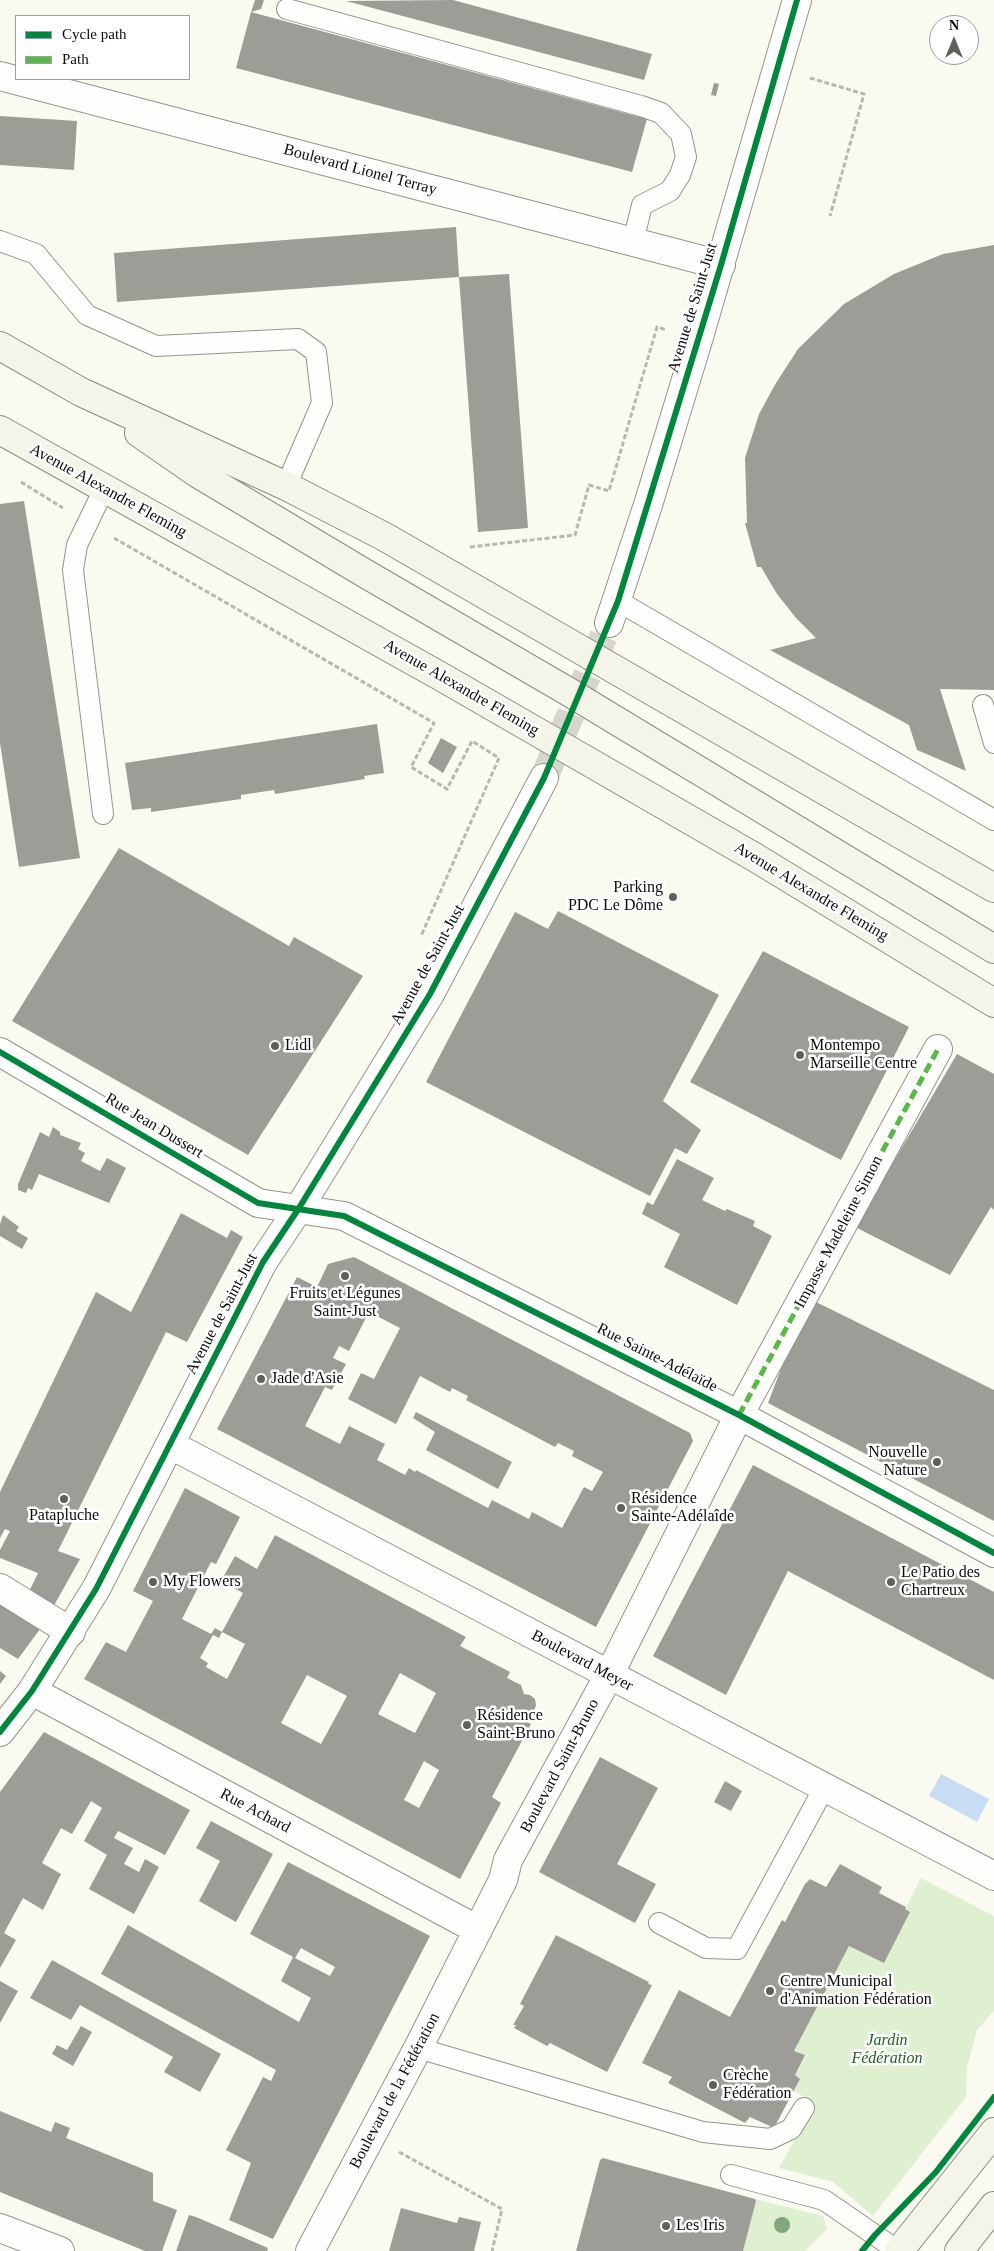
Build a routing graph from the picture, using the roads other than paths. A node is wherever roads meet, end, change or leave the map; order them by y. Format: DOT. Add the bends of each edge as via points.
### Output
graph roads {
  1 [pos="797,0"];
  2 [pos="287,9"];
  3 [pos="0,76"];
  4 [pos="15,80"];
  5 [pos="15,80"];
  6 [pos="0,241"];
  7 [pos="633,242"];
  8 [pos="721,265"];
  9 [pos="0,346"];
  10 [pos="81,392"];
  11 [pos="0,430"];
  12 [pos="286,486"];
  13 [pos="104,489"];
  14 [pos="614,612"];
  15 [pos="984,705"];
  16 [pos="994,743"];
  17 [pos="544,778"];
  18 [pos="103,814"];
  19 [pos="994,820"];
  20 [pos="994,888"];
  21 [pos="994,949"];
  22 [pos="994,1003"];
  23 [pos="938,1048"];
  24 [pos="0,1052"];
  25 [pos="299,1208"];
  26 [pos="739,1416"];
  27 [pos="171,1445"];
  28 [pos="994,1553"];
  29 [pos="0,1588"];
  30 [pos="70,1632"];
  31 [pos="609,1675"];
  32 [pos="32,1692"];
  33 [pos="0,1732"];
  34 [pos="824,1788"];
  35 [pos="994,1876"];
  36 [pos="659,1923"];
  37 [pos="478,1930"];
  38 [pos="418,2048"];
  39 [pos="804,2108"];
  40 [pos="994,2132"];
  41 [pos="731,2175"];
  42 [pos="994,2206"];
  43 [pos="0,2228"];
  44 [pos="60,2251"];
  45 [pos="310,2251"];
  46 [pos="898,2251"];
  47 [pos="958,2251"];
  1 -- 8 [label="street, Avenue de Saint-Just"];
  2 -- 7 [label="lane" via="661,113 681,134 686,157 670,191 642,205"];
  3 -- 5 [label="street, Boulevard Lionel Terray"];
  4 -- 7 [label="street, Boulevard Lionel Terray"];
  6 -- 12 [label="lane" via="36,254 87,315 156,346 298,339 316,352 322,403"];
  7 -- 8 [label="street, Boulevard Lionel Terray"];
  8 -- 14 [label="street, Avenue de Saint-Just"];
  9 -- 10 [label="main road"];
  10 -- 12 [label="main road"];
  10 -- 21 [label="main road" via="197,473 570,692"];
  11 -- 13 [label="main road, Avenue Alexandre Fleming"];
  12 -- 20 [label="main road" via="385,537"];
  13 -- 18 [label="lane" via="77,545 73,570"];
  13 -- 22 [label="main road, Avenue Alexandre Fleming" via="474,695 756,858"];
  14 -- 19 [label="lane"];
  15 -- 16 [label="lane"];
  17 -- 25 [label="street, Avenue de Saint-Just" via="430,994"];
  23 -- 26 [label="street, Impasse Madeleine Simon"];
  24 -- 25 [label="street, Rue Jean Dussert" via="258,1203"];
  25 -- 26 [label="street, Rue Sainte-Adélaïde" via="344,1216"];
  25 -- 27 [label="street, Avenue de Saint-Just" via="263,1262"];
  26 -- 28 [label="street, Rue Sainte-Adélaïde"];
  26 -- 31 [label="street, Boulevard Saint-Bruno"];
  27 -- 30 [label="street, Avenue de Saint-Just"];
  27 -- 31 [label="street, Boulevard Meyer"];
  29 -- 30 [label="street"];
  30 -- 32 [label="street, Avenue de Saint-Just"];
  31 -- 34 [label="street, Boulevard Meyer"];
  31 -- 37 [label="street, Boulevard Saint-Bruno" via="508,1860 503,1880"];
  32 -- 33 [label="street, Avenue de Saint-Just"];
  32 -- 37 [label="street, Rue Achard"];
  34 -- 35 [label="street, Boulevard Meyer"];
  34 -- 36 [label="lane" via="737,1949 706,1948"];
  37 -- 38 [label="street, Boulevard de la Fédération"];
  38 -- 39 [label="lane" via="703,2132 770,2139 791,2130"];
  38 -- 45 [label="street, Boulevard de la Fédération"];
  40 -- 46 [label="main road"];
  41 -- 46 [label="lane" via="824,2200"];
  42 -- 47 [label="main road"];
  43 -- 44 [label="street"];
}
